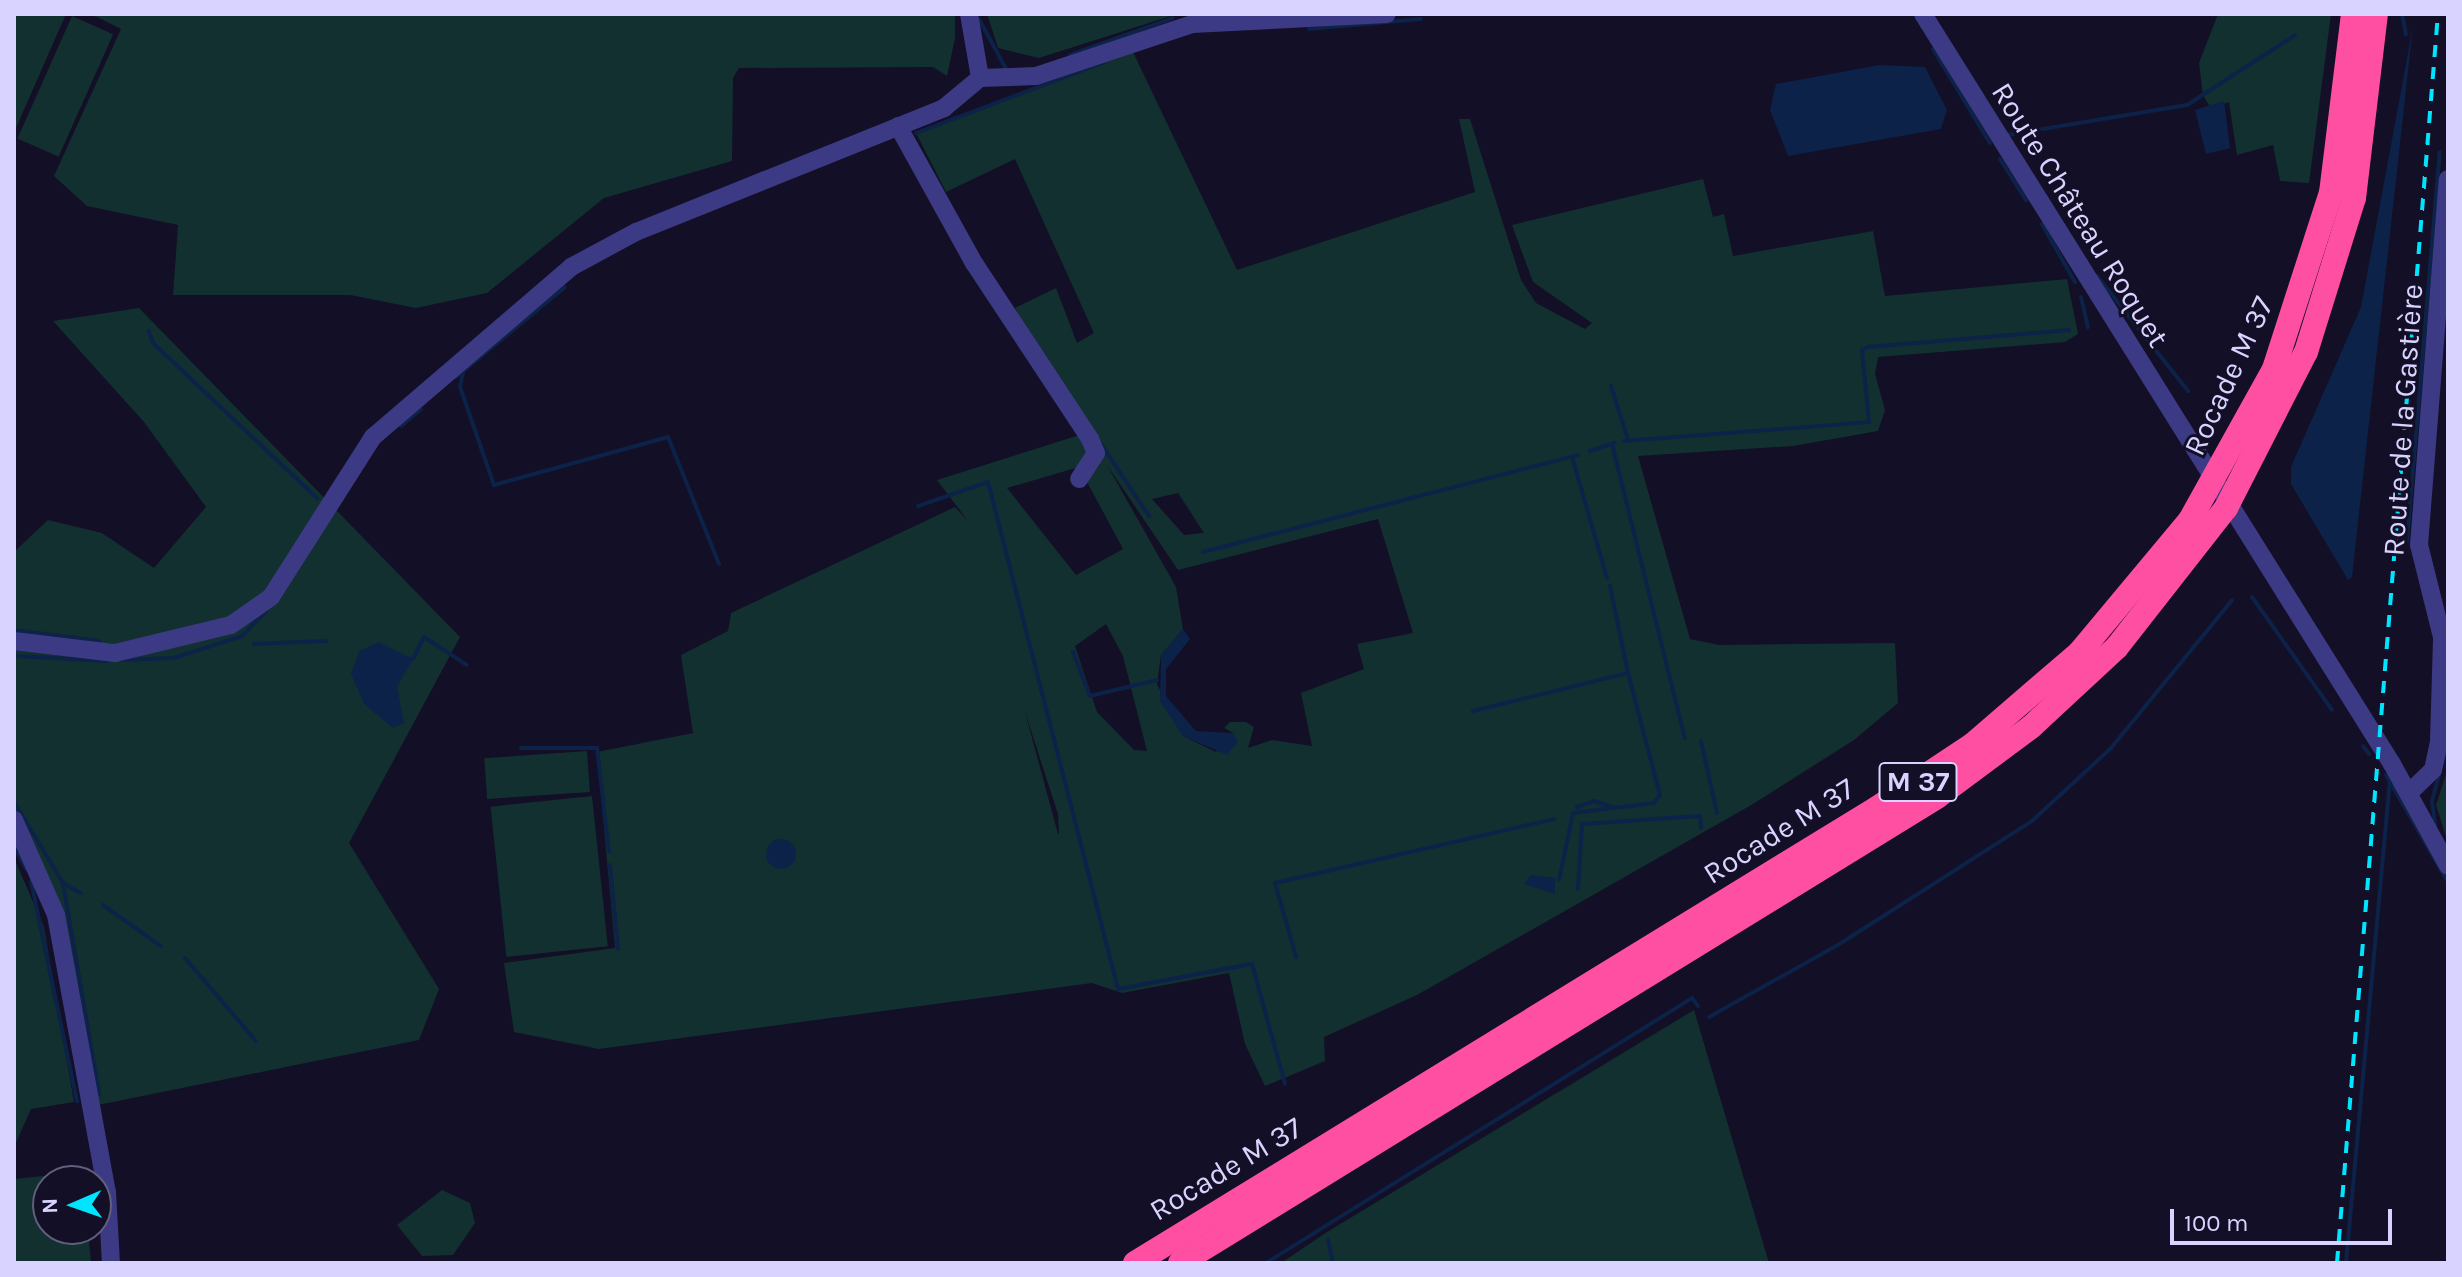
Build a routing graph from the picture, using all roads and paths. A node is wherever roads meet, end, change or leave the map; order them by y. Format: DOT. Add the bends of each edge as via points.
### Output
graph roads {
  1 [pos="969,14"];
  2 [pos="1387,14"];
  3 [pos="1923,14"];
  4 [pos="2353,14"];
  5 [pos="2376,14"];
  6 [pos="980,78"];
  7 [pos="898,126"];
  8 [pos="2448,179"];
  9 [pos="1079,479"];
  10 [pos="14,641"];
  11 [pos="2409,793"];
  12 [pos="14,820"];
  13 [pos="2448,866"];
  14 [pos="111,1263"];
  15 [pos="1135,1263"];
  16 [pos="1180,1263"];
  1 -- 6 [label="street"];
  2 -- 6 [label="street" via="1192,24 1028,78"];
  3 -- 11 [label="street, Route Château Roquet"];
  4 -- 15 [label="highway, Rocade M 37 / M 37" via="2331,193 2274,369 2190,520 2080,652 1994,727 1889,801"];
  5 -- 16 [label="highway, Rocade M 37 / M 37" via="2354,198 2301,365 2226,508 2117,647 2031,727 1937,797"];
  6 -- 7 [label="street" via="944,108"];
  7 -- 9 [label="street" via="974,263 1090,439 1096,453"];
  7 -- 10 [label="street" via="636,232 571,267 373,437 271,597 231,625 115,653"];
  8 -- 11 [label="street, Route de la Gastière" via="2419,545 2442,637 2439,741 2433,770"];
  11 -- 13 [label="street, Route Château Roquet"];
  12 -- 14 [label="street" via="56,915 107,1192"];
}
